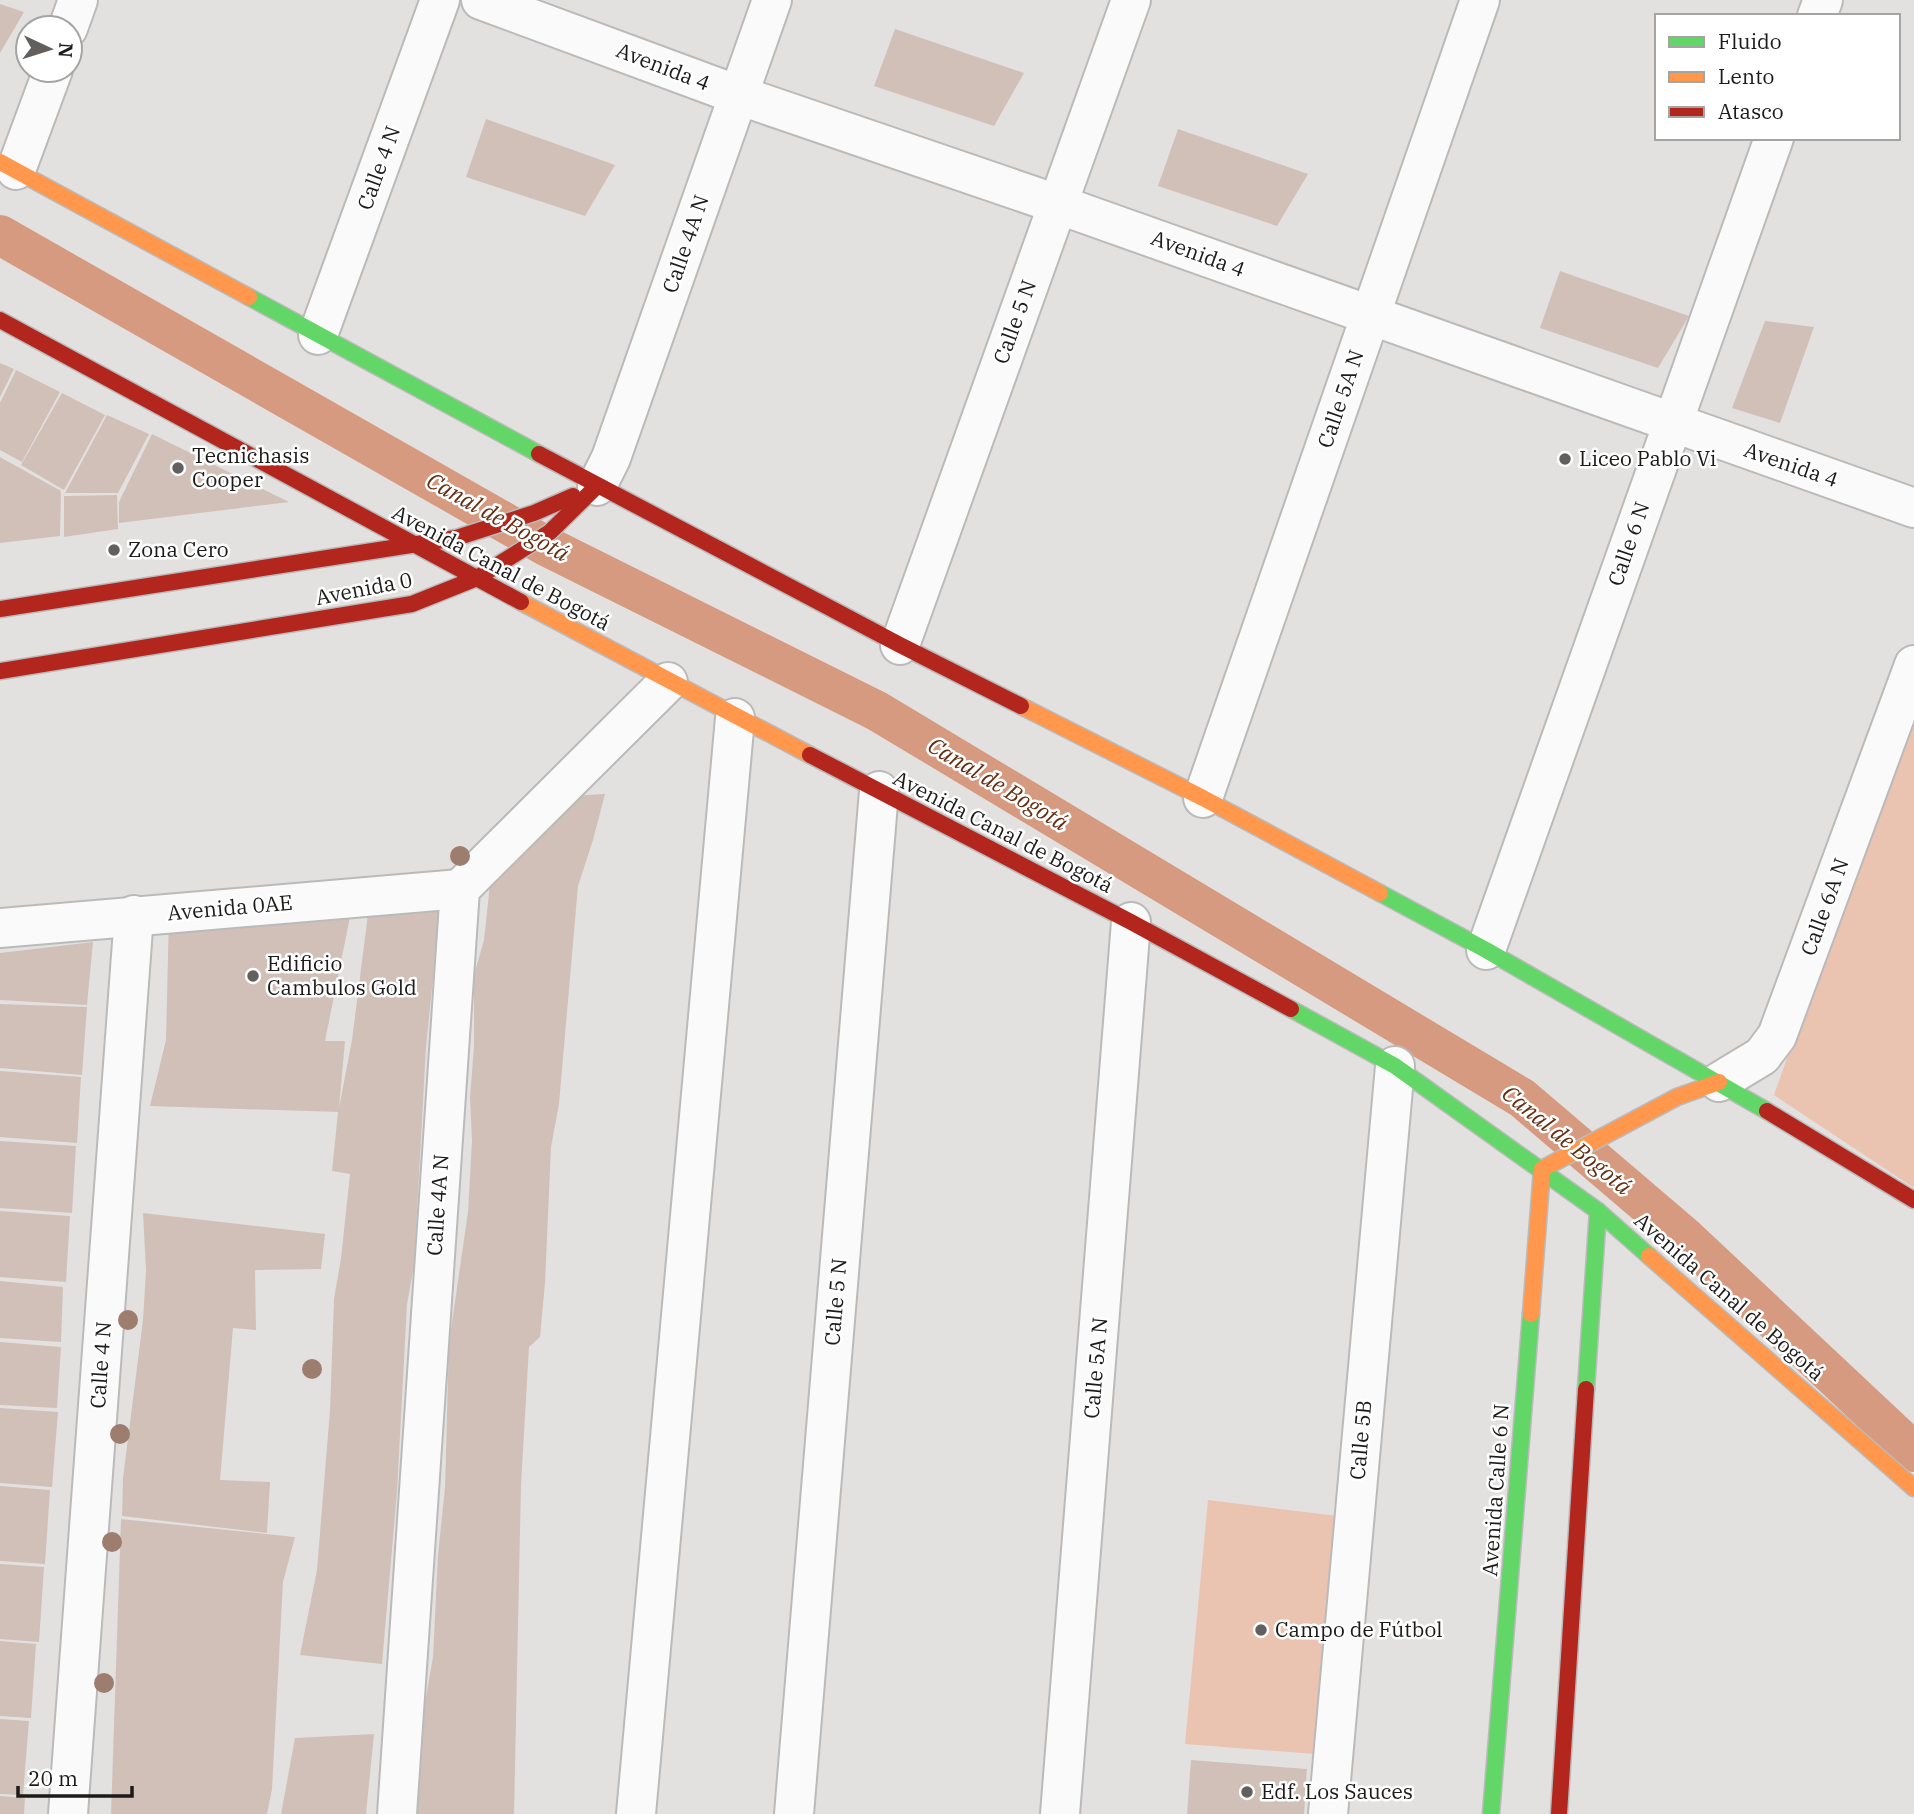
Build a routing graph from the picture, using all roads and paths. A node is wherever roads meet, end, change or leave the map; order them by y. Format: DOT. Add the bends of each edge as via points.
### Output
graph roads {
  1 [pos="440,0"];
  2 [pos="481,0"];
  3 [pos="772,0"];
  4 [pos="1131,0"];
  5 [pos="1480,0"];
  6 [pos="46,84"];
  7 [pos="738,95"];
  8 [pos="1773,140"];
  9 [pos="8,166"];
  10 [pos="1057,204"];
  11 [pos="1370,315"];
  12 [pos="0,320"];
  13 [pos="318,335"];
  14 [pos="1672,423"];
  15 [pos="597,486"];
  16 [pos="1914,508"];
  17 [pos="415,546"];
  18 [pos="477,578"];
  19 [pos="0,610"];
  20 [pos="900,645"];
  21 [pos="1914,666"];
  22 [pos="0,671"];
  23 [pos="668,682"];
  24 [pos="735,718"];
  25 [pos="878,791"];
  26 [pos="1203,798"];
  27 [pos="460,889"];
  28 [pos="134,915"];
  29 [pos="1131,922"];
  30 [pos="0,928"];
  31 [pos="1486,950"];
  32 [pos="1395,1066"];
  33 [pos="1718,1082"];
  34 [pos="1542,1169"];
  35 [pos="1914,1200"];
  36 [pos="1598,1212"];
  37 [pos="1914,1488"];
  38 [pos="68,1814"];
  39 [pos="397,1814"];
  40 [pos="636,1814"];
  41 [pos="794,1814"];
  42 [pos="1060,1814"];
  43 [pos="1328,1814"];
  44 [pos="1491,1814"];
  45 [pos="1559,1814"];
  1 -- 13 [label="street, Calle 4 N"];
  2 -- 7 [label="street, Avenida 4"];
  3 -- 7 [label="street, Calle 4A N"];
  4 -- 10 [label="street, Calle 5 N"];
  5 -- 11 [label="street, Calle 5A N"];
  6 -- 9 [label="street"];
  7 -- 10 [label="street, Avenida 4"];
  7 -- 15 [label="street, Calle 4A N" via="611,458"];
  8 -- 14 [label="street, Calle 6 N"];
  9 -- 13 [label="main road"];
  10 -- 11 [label="street, Avenida 4"];
  10 -- 20 [label="street, Calle 5 N"];
  11 -- 14 [label="street, Avenida 4"];
  11 -- 26 [label="street, Calle 5A N"];
  12 -- 17 [label="main road, Avenida Canal de Bogotá"];
  13 -- 15 [label="main road"];
  14 -- 16 [label="street, Avenida 4"];
  14 -- 31 [label="street, Calle 6 N"];
  15 -- 17 [label="main road, Avenida 0" via="534,513"];
  15 -- 18 [label="main road, Avenida 0" via="550,533"];
  15 -- 20 [label="main road"];
  17 -- 18 [label="main road, Avenida Canal de Bogotá"];
  17 -- 19 [label="main road, Avenida 0"];
  18 -- 22 [label="main road, Avenida 0" via="412,604"];
  18 -- 23 [label="main road, Avenida Canal de Bogotá"];
  20 -- 26 [label="main road"];
  21 -- 33 [label="street, Calle 6A N" via="1777,1036 1762,1056"];
  23 -- 24 [label="main road, Avenida Canal de Bogotá"];
  23 -- 27 [label="street"];
  24 -- 25 [label="main road, Avenida Canal de Bogotá"];
  24 -- 40 [label="street"];
  25 -- 29 [label="main road, Avenida Canal de Bogotá"];
  25 -- 41 [label="street, Calle 5 N"];
  26 -- 31 [label="main road"];
  27 -- 28 [label="street, Avenida 0AE"];
  27 -- 39 [label="street, Calle 4A N"];
  28 -- 30 [label="street, Avenida 0AE"];
  28 -- 38 [label="street, Calle 4 N"];
  29 -- 32 [label="main road, Avenida Canal de Bogotá"];
  29 -- 42 [label="street, Calle 5A N"];
  31 -- 33 [label="main road"];
  32 -- 34 [label="main road, Avenida Canal de Bogotá"];
  32 -- 43 [label="street, Calle 5B"];
  33 -- 34 [label="main road, Calle 6A N" via="1677,1097"];
  33 -- 35 [label="main road"];
  34 -- 36 [label="main road, Avenida Canal de Bogotá"];
  34 -- 44 [label="main road, Avenida Calle 6 N"];
  36 -- 37 [label="main road, Avenida Canal de Bogotá"];
  36 -- 45 [label="main road"];
}
